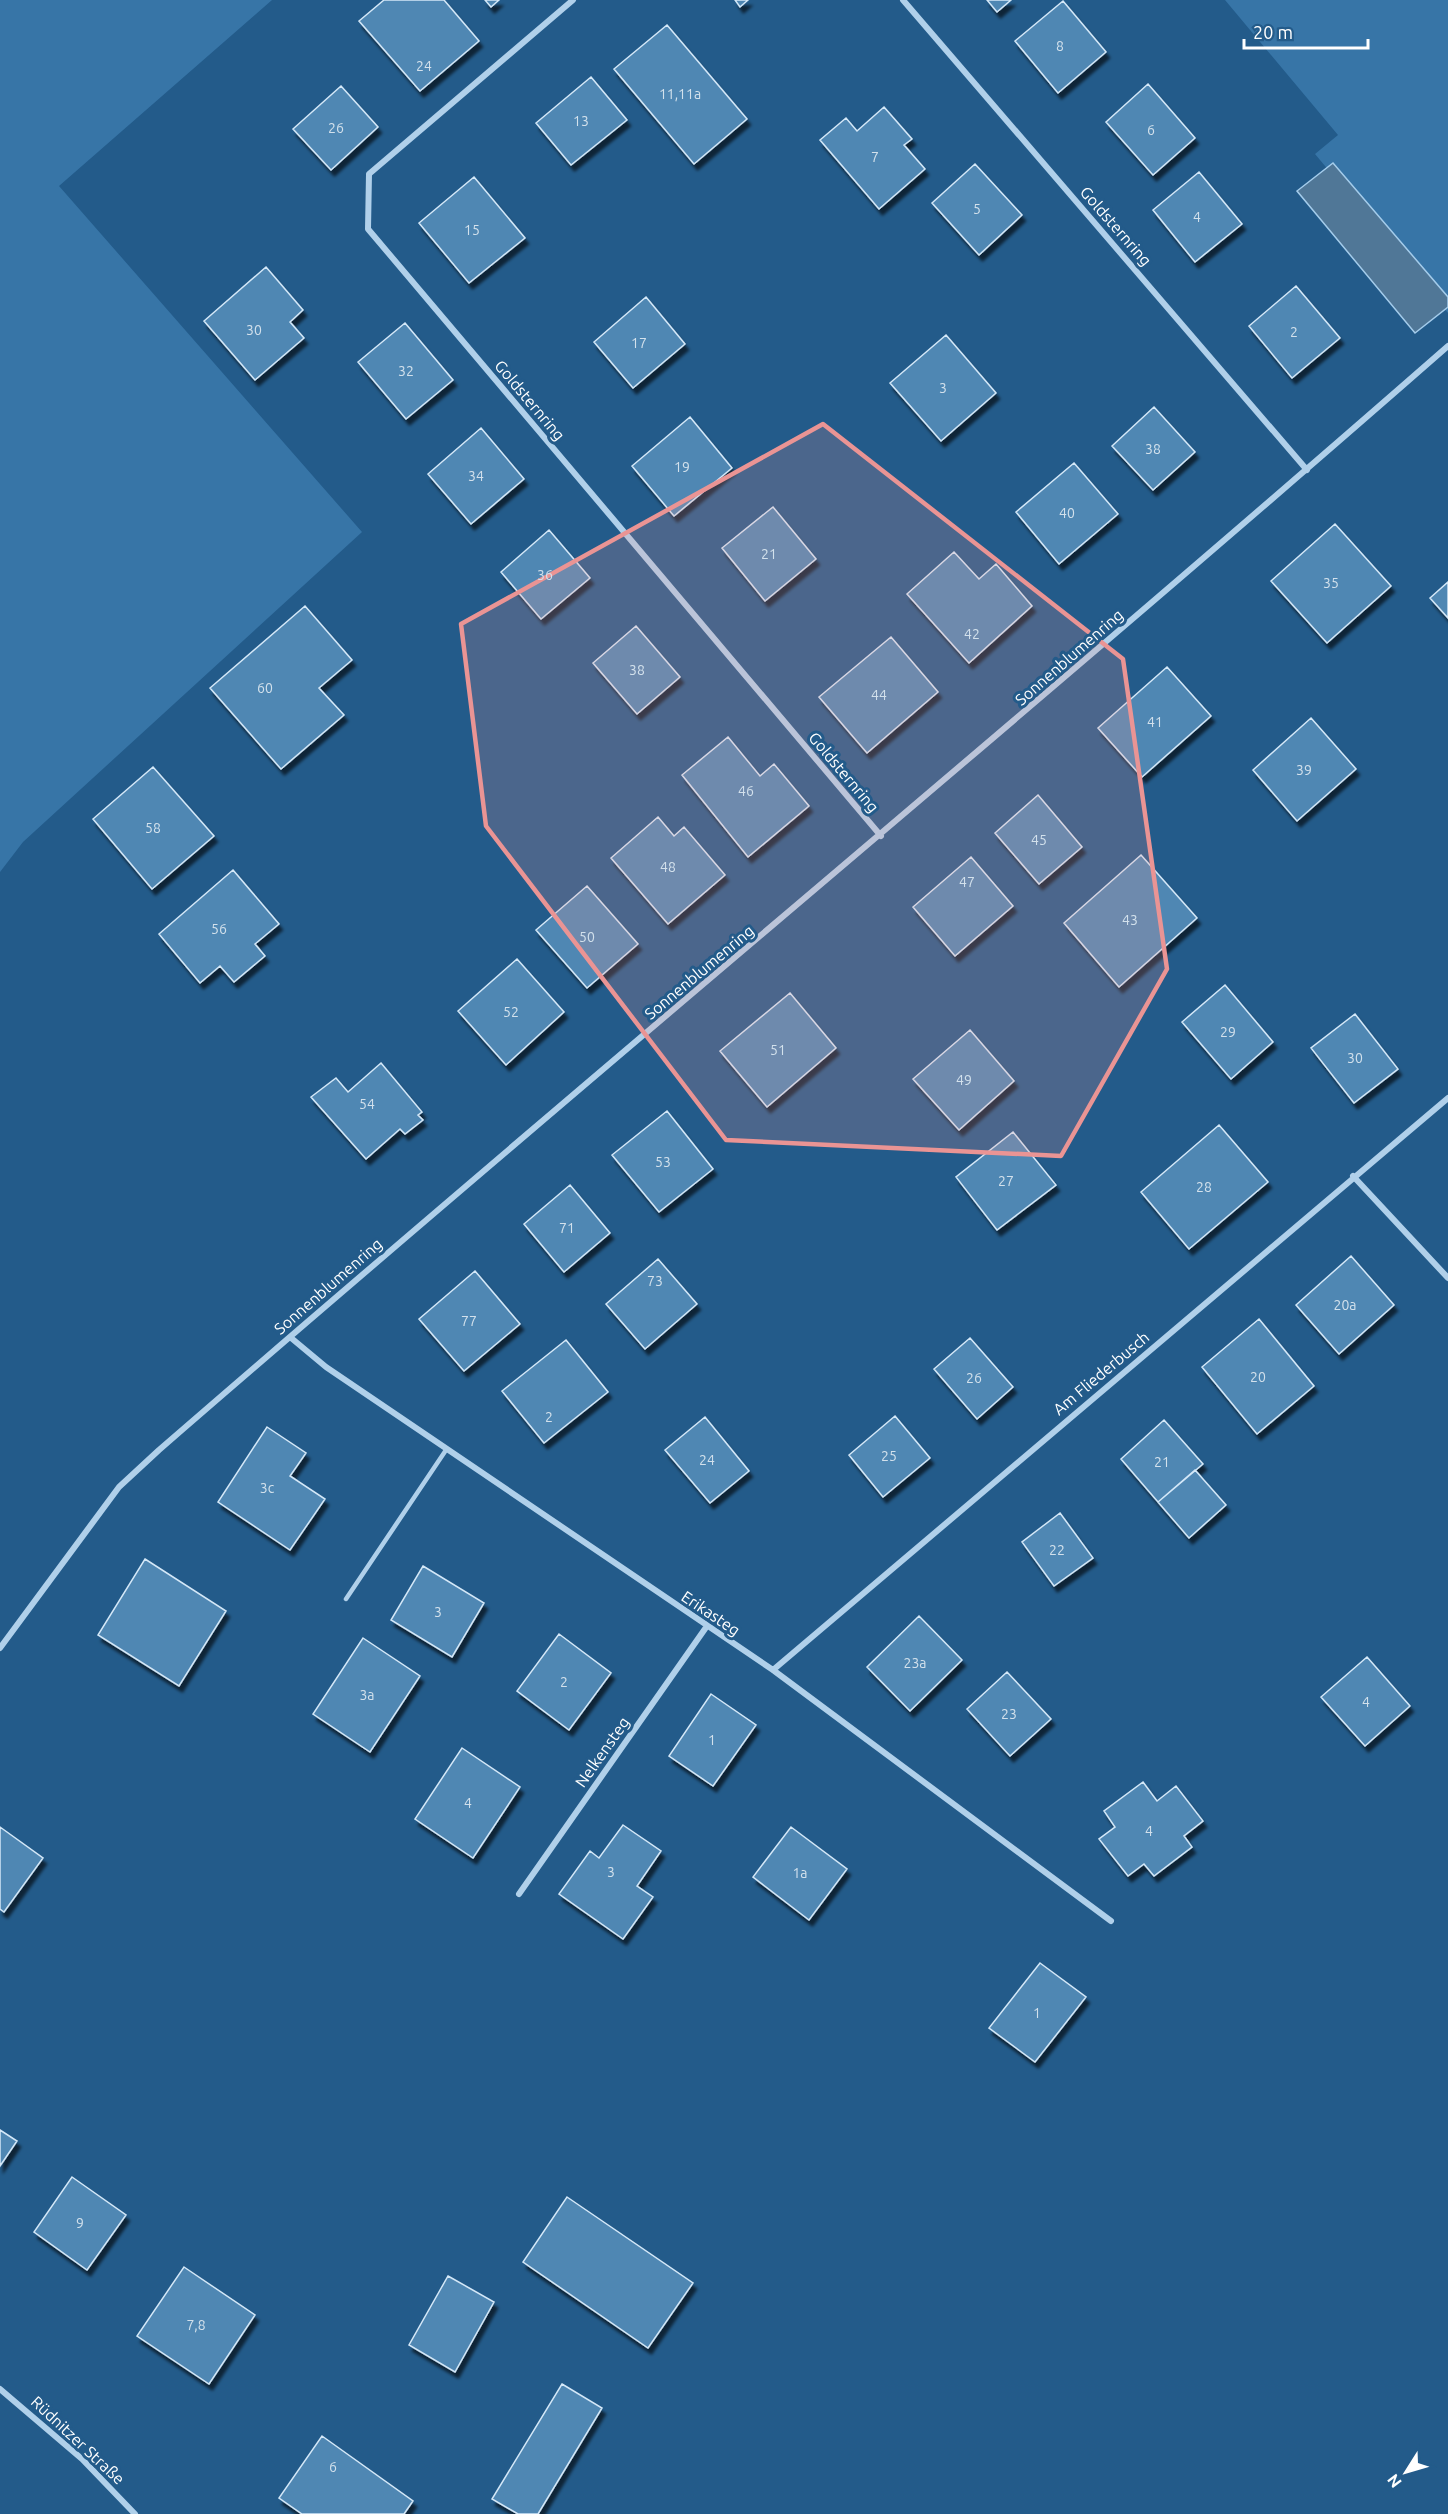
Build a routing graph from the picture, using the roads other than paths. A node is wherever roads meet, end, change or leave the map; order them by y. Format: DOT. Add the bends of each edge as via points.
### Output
graph roads {
  1 [pos="573,0"];
  2 [pos="903,0"];
  3 [pos="1448,346"];
  4 [pos="1307,470"];
  5 [pos="881,836"];
  6 [pos="1448,1098"];
  7 [pos="1353,1176"];
  8 [pos="1448,1278"];
  9 [pos="291,1336"];
  10 [pos="446,1450"];
  11 [pos="346,1599"];
  12 [pos="707,1626"];
  13 [pos="0,1648"];
  14 [pos="773,1670"];
  15 [pos="519,1894"];
  16 [pos="1111,1921"];
  17 [pos="0,2389"];
  18 [pos="135,2514"];
  1 -- 5 [label="street, Goldsternring" via="369,174 368,229"];
  2 -- 4 [label="street, Goldsternring"];
  3 -- 4 [label="street, Sonnenblumenring"];
  4 -- 5 [label="street, Sonnenblumenring"];
  5 -- 9 [label="street, Sonnenblumenring"];
  6 -- 7 [label="street, Am Fliederbusch"];
  7 -- 8 [label="street"];
  7 -- 14 [label="street, Am Fliederbusch"];
  9 -- 10 [label="street, Erikasteg" via="326,1367"];
  9 -- 13 [label="street, Sonnenblumenring" via="119,1487"];
  10 -- 11 [label="lane"];
  10 -- 12 [label="street, Erikasteg"];
  12 -- 14 [label="street, Erikasteg"];
  12 -- 15 [label="street, Nelkensteg"];
  14 -- 16 [label="street, Erikasteg"];
  17 -- 18 [label="street, Rüdnitzer Straße" via="82,2459"];
}
